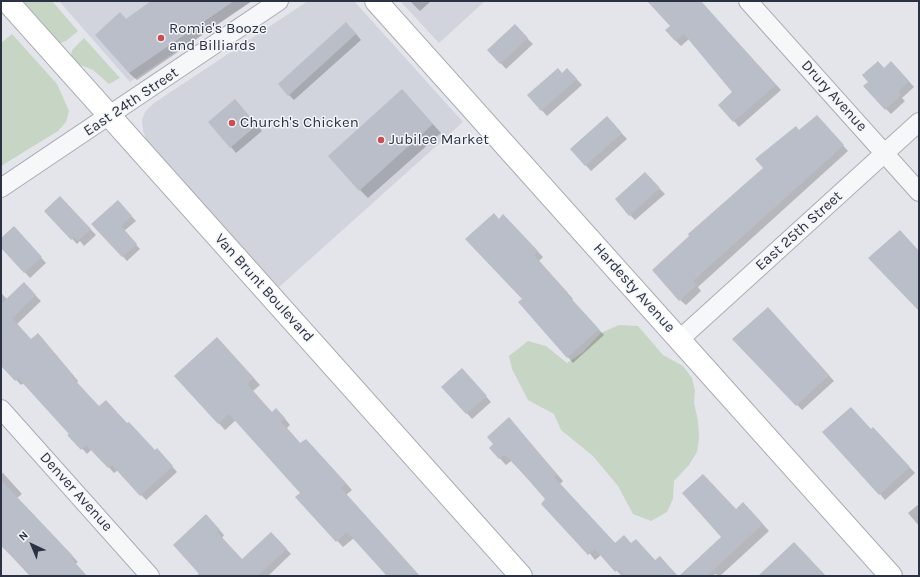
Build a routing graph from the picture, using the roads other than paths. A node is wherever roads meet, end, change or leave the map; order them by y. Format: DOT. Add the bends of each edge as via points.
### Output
graph roads {
  1 [pos="7,1"];
  2 [pos="280,1"];
  3 [pos="376,1"];
  4 [pos="748,1"];
  5 [pos="110,116"];
  6 [pos="919,122"];
  7 [pos="885,153"];
  8 [pos="1,188"];
  9 [pos="919,192"];
  10 [pos="680,339"];
  11 [pos="1,409"];
  12 [pos="150,576"];
  13 [pos="521,576"];
  14 [pos="891,576"];
  1 -- 5 [label="street, Van Brunt Boulevard"];
  2 -- 5 [label="street, East 24th Street"];
  3 -- 10 [label="street, Hardesty Avenue"];
  4 -- 7 [label="street, Drury Avenue"];
  5 -- 8 [label="street, East 24th Street"];
  5 -- 13 [label="street, Van Brunt Boulevard"];
  6 -- 7 [label="street, East 25th Street"];
  7 -- 9 [label="street, Drury Avenue"];
  7 -- 10 [label="street, East 25th Street"];
  10 -- 14 [label="street, Hardesty Avenue"];
  11 -- 12 [label="street, Denver Avenue"];
}
